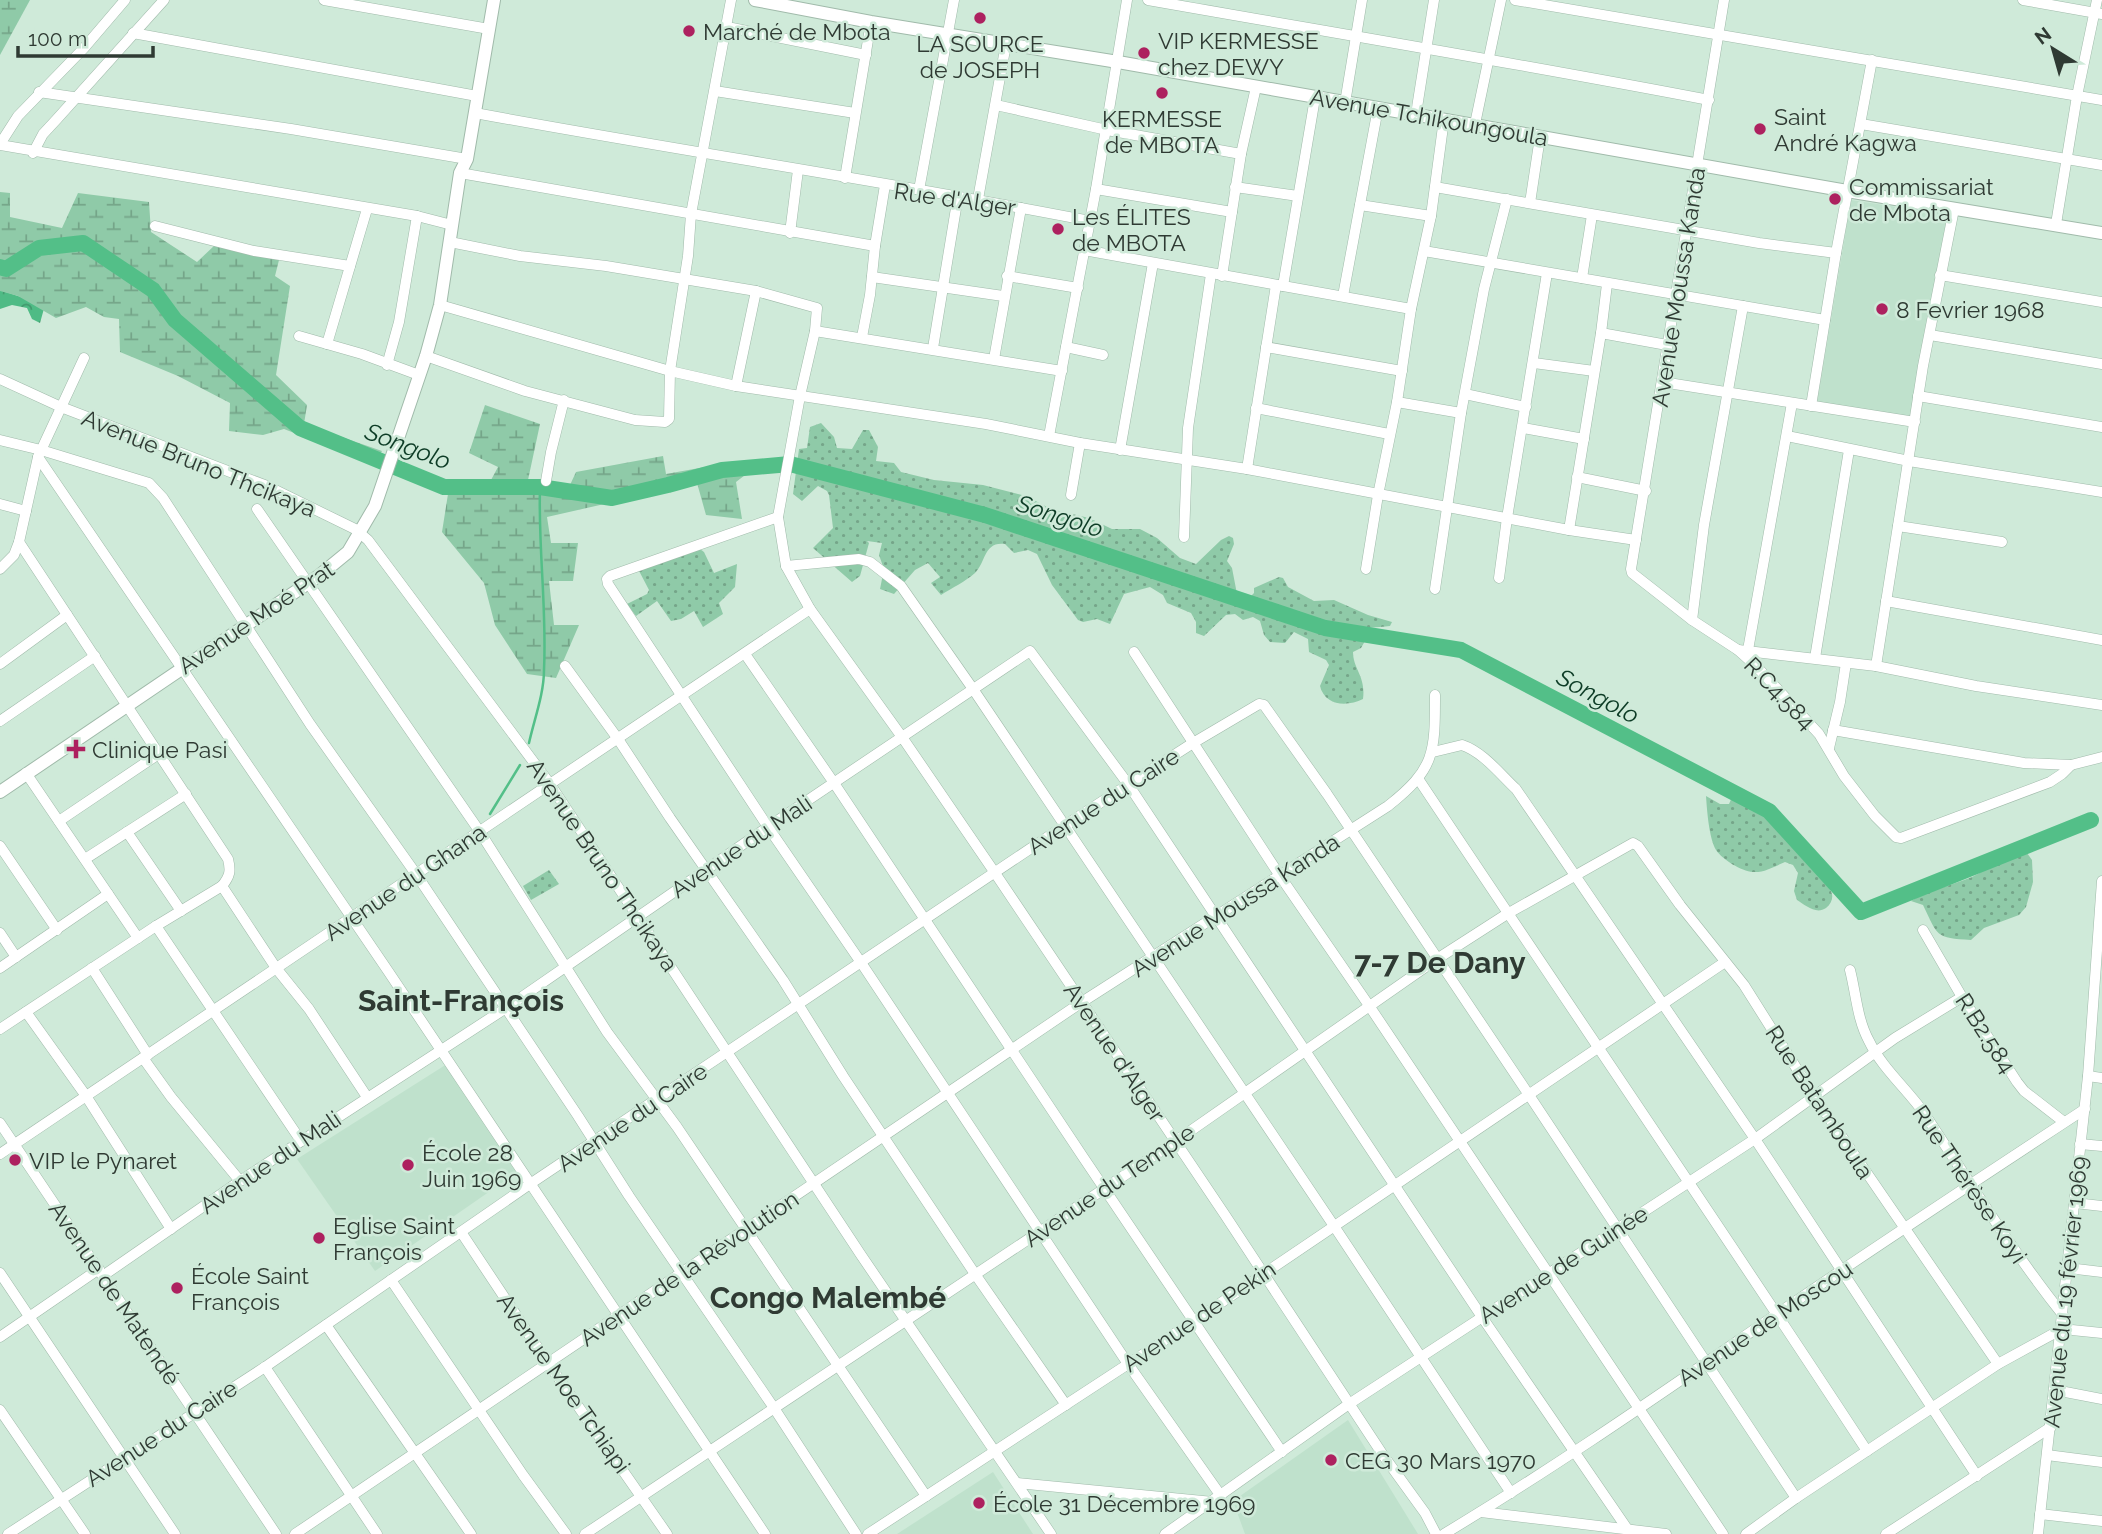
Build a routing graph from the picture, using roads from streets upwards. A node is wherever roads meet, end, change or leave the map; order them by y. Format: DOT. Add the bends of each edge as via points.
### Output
graph roads {
  1 [pos="125,0"];
  2 [pos="164,0"];
  3 [pos="324,0"];
  4 [pos="494,0"];
  5 [pos="731,0"];
  6 [pos="755,0"];
  7 [pos="954,0"];
  8 [pos="1127,0"];
  9 [pos="1148,0"];
  10 [pos="1362,0"];
  11 [pos="1434,0"];
  12 [pos="1501,0"];
  13 [pos="1515,0"];
  14 [pos="1724,0"];
  15 [pos="2023,0"];
  16 [pos="2097,0"];
  17 [pos="1528,1"];
  18 [pos="2098,13"];
  19 [pos="871,22"];
  20 [pos="727,27"];
  21 [pos="489,29"];
  22 [pos="134,33"];
  23 [pos="1718,34"];
  24 [pos="947,35"];
  25 [pos="1356,38"];
  26 [pos="1006,44"];
  27 [pos="1426,48"];
  28 [pos="866,55"];
  29 [pos="1489,59"];
  30 [pos="1872,61"];
  31 [pos="1118,62"];
  32 [pos="1256,87"];
  33 [pos="715,91"];
  34 [pos="39,92"];
  35 [pos="477,96"];
  36 [pos="2077,96"];
  37 [pos="75,97"];
  38 [pos="1315,98"];
  39 [pos="1709,100"];
  40 [pos="2102,100"];
  41 [pos="1345,103"];
  42 [pos="996,104"];
  43 [pos="1378,108"];
  44 [pos="475,113"];
  45 [pos="855,113"];
  46 [pos="1416,114"];
  47 [pos="1444,119"];
  48 [pos="1475,124"];
  49 [pos="1861,124"];
  50 [pos="1107,130"];
  51 [pos="1540,137"];
  52 [pos="0,145"];
  53 [pos="33,153"];
  54 [pos="701,153"];
  55 [pos="1241,154"];
  56 [pos="2066,158"];
  57 [pos="467,159"];
  58 [pos="1698,164"];
  59 [pos="2102,165"];
  60 [pos="798,170"];
  61 [pos="460,173"];
  62 [pos="845,178"];
  63 [pos="885,185"];
  64 [pos="1236,187"];
  65 [pos="1435,187"];
  66 [pos="1096,189"];
  67 [pos="919,190"];
  68 [pos="1847,191"];
  69 [pos="958,196"];
  70 [pos="1298,196"];
  71 [pos="978,199"];
  72 [pos="1507,199"];
  73 [pos="1530,203"];
  74 [pos="1360,205"];
  75 [pos="1021,208"];
  76 [pos="367,209"];
  77 [pos="1954,209"];
  78 [pos="1232,212"];
  79 [pos="691,214"];
  80 [pos="1592,215"];
  81 [pos="417,216"];
  82 [pos="1431,216"];
  83 [pos="1090,221"];
  84 [pos="2056,224"];
  85 [pos="452,225"];
  86 [pos="155,226"];
  87 [pos="1688,230"];
  88 [pos="790,233"];
  89 [pos="2102,233"];
  90 [pos="450,242"];
  91 [pos="875,246"];
  92 [pos="1084,250"];
  93 [pos="1424,251"];
  94 [pos="1836,253"];
  95 [pos="1153,263"];
  96 [pos="1492,264"];
  97 [pos="350,266"];
  98 [pos="1548,274"];
  99 [pos="1216,275"];
  100 [pos="1940,275"];
  101 [pos="1007,276"];
  102 [pos="872,277"];
  103 [pos="1583,278"];
  104 [pos="684,280"];
  105 [pos="1607,284"];
  106 [pos="944,286"];
  107 [pos="1280,286"];
  108 [pos="1077,288"];
  109 [pos="755,291"];
  110 [pos="1678,293"];
  111 [pos="1003,296"];
  112 [pos="1343,296"];
  113 [pos="2102,302"];
  114 [pos="440,305"];
  115 [pos="1743,306"];
  116 [pos="1411,309"];
  117 [pos="1825,320"];
  118 [pos="815,331"];
  119 [pos="1601,334"];
  120 [pos="1930,335"];
  121 [pos="299,336"];
  122 [pos="862,337"];
  123 [pos="327,344"];
  124 [pos="1667,345"];
  125 [pos="1066,347"];
  126 [pos="1266,347"];
  127 [pos="933,348"];
  128 [pos="1104,355"];
  129 [pos="426,356"];
  130 [pos="83,358"];
  131 [pos="993,359"];
  132 [pos="1534,363"];
  133 [pos="2102,364"];
  134 [pos="387,365"];
  135 [pos="670,371"];
  136 [pos="1062,371"];
  137 [pos="1402,371"];
  138 [pos="1594,371"];
  139 [pos="419,376"];
  140 [pos="0,379"];
  141 [pos="1662,382"];
  142 [pos="736,386"];
  143 [pos="1729,392"];
  144 [pos="1465,394"];
  145 [pos="800,396"];
  146 [pos="1918,396"];
  147 [pos="564,400"];
  148 [pos="1397,402"];
  149 [pos="1792,403"];
  150 [pos="1811,406"];
  151 [pos="61,407"];
  152 [pos="1526,407"];
  153 [pos="1256,408"];
  154 [pos="1461,413"];
  155 [pos="1914,422"];
  156 [pos="2102,427"];
  157 [pos="1523,428"];
  158 [pos="1389,434"];
  159 [pos="1049,436"];
  160 [pos="1787,436"];
  161 [pos="1584,439"];
  162 [pos="0,440"];
  163 [pos="1080,443"];
  164 [pos="1120,450"];
  165 [pos="1849,450"];
  166 [pos="40,454"];
  167 [pos="1909,460"];
  168 [pos="1186,461"];
  169 [pos="1247,469"];
  170 [pos="1577,477"];
  171 [pos="546,481"];
  172 [pos="1646,491"];
  173 [pos="2102,492"];
  174 [pos="1071,495"];
  175 [pos="1378,495"];
  176 [pos="0,504"];
  177 [pos="1448,507"];
  178 [pos="257,509"];
  179 [pos="26,511"];
  180 [pos="778,517"];
  181 [pos="1507,518"];
  182 [pos="1898,526"];
  183 [pos="1569,530"];
  184 [pos="360,533"];
  185 [pos="1184,537"];
  186 [pos="1636,540"];
  187 [pos="19,542"];
  188 [pos="2002,542"];
  189 [pos="786,566"];
  190 [pos="0,569"];
  191 [pos="1366,569"];
  192 [pos="1632,573"];
  193 [pos="1499,578"];
  194 [pos="309,582"];
  195 [pos="1435,589"];
  196 [pos="1886,601"];
  197 [pos="810,609"];
  198 [pos="67,615"];
  199 [pos="1692,620"];
  200 [pos="245,624"];
  201 [pos="2102,640"];
  202 [pos="1743,650"];
  203 [pos="1134,652"];
  204 [pos="745,653"];
  205 [pos="95,656"];
  206 [pos="1815,658"];
  207 [pos="1846,663"];
  208 [pos="0,664"];
  209 [pos="565,666"];
  210 [pos="1876,666"];
  211 [pos="181,667"];
  212 [pos="973,689"];
  213 [pos="1435,695"];
  214 [pos="682,696"];
  215 [pos="127,705"];
  216 [pos="2102,705"];
  217 [pos="0,721"];
  218 [pos="1833,730"];
  219 [pos="902,737"];
  220 [pos="618,739"];
  221 [pos="1193,743"];
  222 [pos="1829,748"];
  223 [pos="1433,752"];
  224 [pos="160,753"];
  225 [pos="2102,757"];
  226 [pos="2071,765"];
  227 [pos="26,773"];
  228 [pos="1419,780"];
  229 [pos="834,782"];
  230 [pos="550,784"];
  231 [pos="1128,784"];
  232 [pos="0,792"];
  233 [pos="186,794"];
  234 [pos="59,821"];
  235 [pos="1064,826"];
  236 [pos="768,827"];
  237 [pos="1350,831"];
  238 [pos="127,832"];
  239 [pos="480,832"];
  240 [pos="1636,844"];
  241 [pos="0,846"];
  242 [pos="85,859"];
  243 [pos="707,871"];
  244 [pos="995,873"];
  245 [pos="416,874"];
  246 [pos="1576,874"];
  247 [pos="1280,876"];
  248 [pos="2102,881"];
  249 [pos="222,886"];
  250 [pos="108,894"];
  251 [pos="181,911"];
  252 [pos="1507,914"];
  253 [pos="638,916"];
  254 [pos="352,918"];
  255 [pos="1216,918"];
  256 [pos="925,920"];
  257 [pos="156,926"];
  258 [pos="57,930"];
  259 [pos="1923,930"];
  260 [pos="0,933"];
  261 [pos="138,938"];
  262 [pos="16,957"];
  263 [pos="1153,958"];
  264 [pos="1437,959"];
  265 [pos="1725,962"];
  266 [pos="862,964"];
  267 [pos="565,967"];
  268 [pos="0,968"];
  269 [pos="92,968"];
  270 [pos="276,968"];
  271 [pos="1850,970"];
  272 [pos="1962,997"];
  273 [pos="1082,1002"];
  274 [pos="1664,1004"];
  275 [pos="798,1006"];
  276 [pos="1370,1007"];
  277 [pos="506,1008"];
  278 [pos="213,1011"];
  279 [pos="26,1012"];
  280 [pos="0,1029"];
  281 [pos="1598,1048"];
  282 [pos="1012,1050"];
  283 [pos="440,1051"];
  284 [pos="729,1051"];
  285 [pos="1307,1051"];
  286 [pos="1876,1053"];
  287 [pos="146,1056"];
  288 [pos="2088,1076"];
  289 [pos="2102,1078"];
  290 [pos="948,1092"];
  291 [pos="1243,1093"];
  292 [pos="1529,1095"];
  293 [pos="86,1096"];
  294 [pos="1814,1096"];
  295 [pos="367,1097"];
  296 [pos="657,1101"];
  297 [pos="2085,1109"];
  298 [pos="2064,1122"];
  299 [pos="0,1123"];
  300 [pos="885,1136"];
  301 [pos="1755,1139"];
  302 [pos="301,1141"];
  303 [pos="1176,1141"];
  304 [pos="1461,1142"];
  305 [pos="15,1144"];
  306 [pos="594,1144"];
  307 [pos="2080,1144"];
  308 [pos="2102,1146"];
  309 [pos="0,1154"];
  310 [pos="240,1181"];
  311 [pos="1689,1182"];
  312 [pos="815,1183"];
  313 [pos="530,1184"];
  314 [pos="1397,1185"];
  315 [pos="1970,1185"];
  316 [pos="1104,1188"];
  317 [pos="2075,1203"];
  318 [pos="2102,1206"];
  319 [pos="1334,1226"];
  320 [pos="1618,1228"];
  321 [pos="1905,1228"];
  322 [pos="171,1229"];
  323 [pos="746,1229"];
  324 [pos="1039,1231"];
  325 [pos="461,1232"];
  326 [pos="2068,1268"];
  327 [pos="1842,1270"];
  328 [pos="102,1272"];
  329 [pos="1263,1272"];
  330 [pos="2102,1272"];
  331 [pos="0,1273"];
  332 [pos="682,1273"];
  333 [pos="975,1274"];
  334 [pos="1549,1275"];
  335 [pos="391,1280"];
  336 [pos="1778,1314"];
  337 [pos="2063,1315"];
  338 [pos="618,1316"];
  339 [pos="30,1317"];
  340 [pos="1482,1317"];
  341 [pos="907,1320"];
  342 [pos="1194,1321"];
  343 [pos="326,1325"];
  344 [pos="2062,1329"];
  345 [pos="2102,1333"];
  346 [pos="0,1337"];
  347 [pos="1420,1357"];
  348 [pos="548,1363"];
  349 [pos="1128,1364"];
  350 [pos="1707,1364"];
  351 [pos="1998,1364"];
  352 [pos="837,1366"];
  353 [pos="265,1367"];
  354 [pos="2055,1390"];
  355 [pos="2102,1399"];
  356 [pos="1349,1404"];
  357 [pos="1066,1405"];
  358 [pos="774,1408"];
  359 [pos="1639,1408"];
  360 [pos="1934,1408"];
  361 [pos="480,1409"];
  362 [pos="0,1410"];
  363 [pos="194,1412"];
  364 [pos="2051,1427"];
  365 [pos="995,1450"];
  366 [pos="709,1451"];
  367 [pos="1867,1451"];
  368 [pos="1282,1452"];
  369 [pos="1574,1452"];
  370 [pos="414,1454"];
  371 [pos="2047,1455"];
  372 [pos="124,1457"];
  373 [pos="2102,1462"];
  374 [pos="1977,1476"];
  375 [pos="1017,1483"];
  376 [pos="1511,1493"];
  377 [pos="352,1496"];
  378 [pos="641,1496"];
  379 [pos="926,1496"];
  380 [pos="1796,1498"];
  381 [pos="61,1499"];
  382 [pos="1217,1499"];
  383 [pos="1480,1512"];
  384 [pos="2040,1514"];
  385 [pos="2102,1521"];
  386 [pos="1628,1530"];
  387 [pos="8,1534"];
  388 [pos="85,1534"];
  389 [pos="175,1534"];
  390 [pos="276,1534"];
  391 [pos="295,1534"];
  392 [pos="377,1534"];
  393 [pos="471,1534"];
  394 [pos="566,1534"];
  395 [pos="585,1534"];
  396 [pos="667,1534"];
  397 [pos="765,1534"];
  398 [pos="856,1534"];
  399 [pos="868,1534"];
  400 [pos="1051,1534"];
  401 [pos="1165,1534"];
  402 [pos="1436,1534"];
  403 [pos="1444,1534"];
  404 [pos="1666,1534"];
  405 [pos="1723,1534"];
  406 [pos="1746,1534"];
  407 [pos="1886,1534"];
  408 [pos="2038,1534"];
  1 -- 34 [label="street"];
  2 -- 22 [label="street"];
  3 -- 21 [label="street"];
  4 -- 21 [label="street, Avenue Moé Prat"];
  5 -- 20 [label="street"];
  6 -- 19 [label="street, Avenue Tchikoungoula"];
  7 -- 24 [label="street"];
  8 -- 31 [label="street"];
  9 -- 25 [label="street"];
  10 -- 25 [label="street"];
  11 -- 27 [label="street"];
  12 -- 29 [label="street"];
  13 -- 17 [label="street"];
  14 -- 23 [label="street, Avenue Moussa Kanda"];
  15 -- 18 [label="street"];
  16 -- 18 [label="street"];
  17 -- 23 [label="street"];
  18 -- 36 [label="street"];
  19 -- 24 [label="street, Avenue Tchikoungoula"];
  19 -- 28 [label="street"];
  20 -- 28 [label="street"];
  20 -- 33 [label="street"];
  21 -- 35 [label="street, Avenue Moé Prat"];
  22 -- 35 [label="street"];
  22 -- 37 [label="street"];
  23 -- 30 [label="street"];
  23 -- 39 [label="street, Avenue Moussa Kanda"];
  24 -- 26 [label="street, Avenue Tchikoungoula"];
  24 -- 67 [label="street"];
  25 -- 27 [label="street"];
  25 -- 41 [label="street"];
  26 -- 31 [label="street, Avenue Tchikoungoula"];
  26 -- 42 [label="street"];
  27 -- 29 [label="street"];
  27 -- 46 [label="street"];
  28 -- 45 [label="street"];
  29 -- 39 [label="street"];
  29 -- 48 [label="street"];
  30 -- 36 [label="street"];
  30 -- 49 [label="street"];
  31 -- 32 [label="street, Avenue Tchikoungoula"];
  31 -- 50 [label="street"];
  32 -- 38 [label="street, Avenue Tchikoungoula"];
  32 -- 55 [label="street"];
  33 -- 45 [label="street"];
  33 -- 54 [label="street"];
  34 -- 37 [label="street"];
  34 -- 52 [label="street"];
  35 -- 44 [label="street, Avenue Moé Prat"];
  36 -- 40 [label="street"];
  36 -- 56 [label="street"];
  37 -- 53 [label="street"];
  37 -- 57 [label="street"];
  38 -- 41 [label="street, Avenue Tchikoungoula"];
  38 -- 70 [label="street"];
  39 -- 58 [label="street, Avenue Moussa Kanda"];
  41 -- 43 [label="street, Avenue Tchikoungoula"];
  42 -- 50 [label="street"];
  42 -- 71 [label="street"];
  43 -- 46 [label="street, Avenue Tchikoungoula"];
  43 -- 74 [label="street"];
  44 -- 54 [label="street"];
  44 -- 57 [label="street, Avenue Moé Prat"];
  45 -- 62 [label="street"];
  46 -- 47 [label="street, Avenue Tchikoungoula"];
  47 -- 48 [label="street, Avenue Tchikoungoula"];
  47 -- 65 [label="street"];
  48 -- 51 [label="street, Avenue Tchikoungoula"];
  49 -- 56 [label="street"];
  49 -- 68 [label="street"];
  50 -- 55 [label="street"];
  50 -- 66 [label="street"];
  51 -- 58 [label="street, Avenue Tchikoungoula"];
  51 -- 73 [label="street"];
  52 -- 53 [label="street"];
  53 -- 76 [label="street"];
  54 -- 60 [label="street"];
  54 -- 79 [label="street"];
  55 -- 64 [label="street"];
  56 -- 59 [label="street"];
  56 -- 84 [label="street"];
  57 -- 61 [label="street, Avenue Moé Prat"];
  58 -- 68 [label="street, Avenue Tchikoungoula"];
  58 -- 87 [label="street, Avenue Moussa Kanda"];
  60 -- 62 [label="street"];
  60 -- 88 [label="street"];
  61 -- 79 [label="street"];
  61 -- 85 [label="street, Avenue Moé Prat"];
  62 -- 63 [label="street"];
  63 -- 67 [label="street, Rue d'Alger"];
  63 -- 91 [label="street, Rue d'Alger"];
  64 -- 70 [label="street"];
  64 -- 78 [label="street"];
  65 -- 72 [label="street"];
  65 -- 82 [label="street"];
  66 -- 78 [label="street"];
  66 -- 83 [label="street"];
  67 -- 69 [label="street, Rue d'Alger"];
  68 -- 77 [label="street, Avenue Tchikoungoula"];
  68 -- 94 [label="street"];
  69 -- 71 [label="street, Rue d'Alger"];
  69 -- 106 [label="street"];
  70 -- 107 [label="street"];
  71 -- 75 [label="street, Rue d'Alger"];
  72 -- 73 [label="street"];
  72 -- 96 [label="street"];
  73 -- 80 [label="street"];
  74 -- 82 [label="street"];
  74 -- 112 [label="street"];
  75 -- 83 [label="street, Rue d'Alger"];
  75 -- 101 [label="street"];
  76 -- 81 [label="street"];
  76 -- 97 [label="street"];
  77 -- 84 [label="street, Avenue Tchikoungoula"];
  77 -- 100 [label="street"];
  78 -- 99 [label="street"];
  79 -- 88 [label="street"];
  79 -- 104 [label="street"];
  80 -- 87 [label="street"];
  80 -- 103 [label="street"];
  81 -- 85 [label="street"];
  81 -- 134 [label="street"];
  82 -- 93 [label="street"];
  83 -- 92 [label="street"];
  84 -- 89 [label="street, Avenue Tchikoungoula"];
  85 -- 90 [label="street, Avenue Moé Prat"];
  86 -- 97 [label="street" via="254,251"];
  87 -- 94 [label="street"];
  87 -- 110 [label="street, Avenue Moussa Kanda"];
  88 -- 91 [label="street"];
  90 -- 104 [label="street"];
  90 -- 114 [label="street, Avenue Moé Prat"];
  91 -- 102 [label="street, Rue d'Alger"];
  92 -- 95 [label="street"];
  92 -- 108 [label="street"];
  93 -- 96 [label="street"];
  93 -- 116 [label="street"];
  94 -- 117 [label="street"];
  95 -- 99 [label="street"];
  95 -- 164 [label="street"];
  96 -- 98 [label="street"];
  96 -- 144 [label="street"];
  97 -- 123 [label="street"];
  98 -- 103 [label="street"];
  98 -- 132 [label="street"];
  99 -- 107 [label="street"];
  99 -- 168 [label="street"];
  100 -- 113 [label="street"];
  100 -- 120 [label="street"];
  101 -- 108 [label="street"];
  101 -- 111 [label="street"];
  102 -- 106 [label="street"];
  102 -- 122 [label="street, Rue d'Alger"];
  103 -- 105 [label="street"];
  104 -- 109 [label="street"];
  104 -- 135 [label="street"];
  105 -- 110 [label="street"];
  105 -- 119 [label="street"];
  106 -- 111 [label="street"];
  106 -- 127 [label="street"];
  107 -- 112 [label="street"];
  107 -- 126 [label="street"];
  108 -- 125 [label="street"];
  109 -- 118 [label="street" via="817,308"];
  109 -- 142 [label="street"];
  110 -- 115 [label="street"];
  110 -- 124 [label="street, Avenue Moussa Kanda"];
  111 -- 131 [label="street"];
  112 -- 116 [label="street"];
  114 -- 129 [label="street, Avenue Moé Prat"];
  114 -- 135 [label="street"];
  115 -- 117 [label="street"];
  115 -- 143 [label="street"];
  116 -- 137 [label="street"];
  117 -- 150 [label="street"];
  118 -- 122 [label="street"];
  118 -- 145 [label="street"];
  119 -- 124 [label="street"];
  119 -- 138 [label="street"];
  120 -- 133 [label="street"];
  120 -- 146 [label="street"];
  121 -- 123 [label="street"];
  122 -- 127 [label="street"];
  123 -- 134 [label="street"];
  124 -- 141 [label="street, Avenue Moussa Kanda"];
  125 -- 128 [label="street"];
  125 -- 136 [label="street"];
  126 -- 137 [label="street"];
  126 -- 153 [label="street"];
  127 -- 131 [label="street"];
  129 -- 139 [label="street, Avenue Moé Prat"];
  129 -- 147 [label="street"];
  130 -- 151 [label="street"];
  131 -- 136 [label="street"];
  132 -- 138 [label="street"];
  132 -- 152 [label="street"];
  134 -- 139 [label="street"];
  135 -- 142 [label="street"];
  135 -- 147 [label="street" via="669,419 665,422 635,420"];
  136 -- 159 [label="street"];
  137 -- 148 [label="street"];
  138 -- 161 [label="street"];
  139 -- 184 [label="street, Avenue Moé Prat" via="375,506"];
  140 -- 151 [label="street, Avenue Bruno Thcikaya"];
  141 -- 143 [label="street"];
  141 -- 172 [label="street, Avenue Moussa Kanda"];
  142 -- 145 [label="street"];
  143 -- 149 [label="street"];
  143 -- 199 [label="street" via="1704,524"];
  144 -- 152 [label="street"];
  144 -- 154 [label="street"];
  145 -- 159 [label="street"];
  145 -- 180 [label="street"];
  146 -- 155 [label="street"];
  146 -- 156 [label="street"];
  147 -- 171 [label="street"];
  148 -- 154 [label="street"];
  148 -- 158 [label="street"];
  149 -- 150 [label="street"];
  149 -- 160 [label="street"];
  150 -- 155 [label="street"];
  151 -- 166 [label="street"];
  151 -- 184 [label="street, Avenue Bruno Thcikaya" via="267,486"];
  152 -- 157 [label="street"];
  153 -- 158 [label="street"];
  153 -- 169 [label="street"];
  154 -- 177 [label="street"];
  155 -- 167 [label="street"];
  157 -- 161 [label="street"];
  157 -- 181 [label="street"];
  158 -- 175 [label="street"];
  159 -- 163 [label="street"];
  160 -- 165 [label="street"];
  160 -- 202 [label="street"];
  161 -- 170 [label="street"];
  162 -- 166 [label="street"];
  163 -- 164 [label="street"];
  163 -- 174 [label="street"];
  164 -- 168 [label="street"];
  165 -- 167 [label="street"];
  165 -- 206 [label="street"];
  166 -- 179 [label="street"];
  166 -- 200 [label="street" via="149,483"];
  166 -- 211 [label="street"];
  167 -- 173 [label="street"];
  167 -- 182 [label="street"];
  168 -- 169 [label="street"];
  168 -- 185 [label="street"];
  169 -- 175 [label="street"];
  170 -- 172 [label="street"];
  170 -- 183 [label="street"];
  172 -- 186 [label="street, Avenue Moussa Kanda"];
  175 -- 177 [label="street"];
  175 -- 191 [label="street"];
  176 -- 179 [label="street"];
  177 -- 181 [label="street"];
  177 -- 195 [label="street"];
  178 -- 194 [label="street"];
  179 -- 187 [label="street"];
  180 -- 189 [label="street"];
  180 -- 214 [label="street" via="607,577 611,590"];
  181 -- 183 [label="street"];
  181 -- 193 [label="street"];
  182 -- 188 [label="street"];
  182 -- 196 [label="street"];
  183 -- 186 [label="street"];
  184 -- 194 [label="street, Avenue Moé Prat" via="339,561"];
  184 -- 230 [label="street, Avenue Bruno Thcikaya"];
  186 -- 192 [label="street, Avenue Moussa Kanda"];
  187 -- 190 [label="street"];
  187 -- 198 [label="street"];
  189 -- 197 [label="street"];
  189 -- 212 [label="street" via="859,559 870,562 901,586"];
  192 -- 199 [label="street, R.C4.584"];
  194 -- 200 [label="street, Avenue Moé Prat"];
  194 -- 239 [label="street"];
  196 -- 201 [label="street"];
  196 -- 210 [label="street"];
  197 -- 204 [label="street, Avenue du Ghana"];
  197 -- 219 [label="street, Avenue d'Alger"];
  198 -- 205 [label="street"];
  198 -- 208 [label="street"];
  199 -- 202 [label="street, R.C4.584"];
  200 -- 211 [label="street, Avenue Moé Prat"];
  200 -- 245 [label="street"];
  202 -- 206 [label="street"];
  202 -- 222 [label="street, R.C4.584"];
  203 -- 221 [label="street"];
  204 -- 214 [label="street, Avenue du Ghana"];
  204 -- 229 [label="street"];
  205 -- 215 [label="street"];
  205 -- 217 [label="street"];
  206 -- 207 [label="street"];
  207 -- 210 [label="street"];
  207 -- 218 [label="street"];
  209 -- 220 [label="street"];
  210 -- 216 [label="street"];
  211 -- 215 [label="street, Avenue Moé Prat"];
  211 -- 254 [label="street"];
  212 -- 219 [label="street, Avenue du Mali"];
  212 -- 231 [label="street, Avenue du Mali" via="1030,651"];
  212 -- 235 [label="street"];
  213 -- 223 [label="street"];
  214 -- 220 [label="street, Avenue du Ghana"];
  214 -- 236 [label="street"];
  215 -- 224 [label="street"];
  215 -- 227 [label="street, Avenue Moé Prat"];
  218 -- 222 [label="street"];
  218 -- 226 [label="street" via="2024,763"];
  219 -- 229 [label="street, Avenue du Mali"];
  219 -- 244 [label="street, Avenue d'Alger"];
  220 -- 230 [label="street, Avenue du Ghana"];
  220 -- 243 [label="street"];
  221 -- 231 [label="street, Avenue du Caire"];
  221 -- 237 [label="street, Avenue du Caire" via="1264,705"];
  221 -- 247 [label="street"];
  222 -- 226 [label="street, R.C4.584" via="1875,816 1901,838 2050,782"];
  223 -- 228 [label="street"];
  223 -- 246 [label="street" via="1461,745 1478,754 1516,789"];
  224 -- 233 [label="street"];
  224 -- 234 [label="street"];
  225 -- 226 [label="street"];
  227 -- 232 [label="street, Avenue Moé Prat"];
  227 -- 234 [label="street"];
  228 -- 237 [label="street, Avenue Moussa Kanda"];
  228 -- 252 [label="street"];
  229 -- 236 [label="street, Avenue du Mali"];
  229 -- 256 [label="street"];
  230 -- 239 [label="street, Avenue du Ghana"];
  230 -- 253 [label="street, Avenue Bruno Thcikaya"];
  231 -- 235 [label="street, Avenue du Caire"];
  231 -- 255 [label="street"];
  233 -- 238 [label="street"];
  233 -- 249 [label="street" via="228,859 229,877"];
  234 -- 242 [label="street"];
  235 -- 244 [label="street, Avenue du Caire"];
  235 -- 263 [label="street"];
  236 -- 243 [label="street, Avenue du Mali"];
  236 -- 266 [label="street"];
  237 -- 247 [label="street, Avenue Moussa Kanda"];
  237 -- 264 [label="street"];
  238 -- 242 [label="street"];
  238 -- 251 [label="street"];
  239 -- 245 [label="street, Avenue du Ghana"];
  239 -- 267 [label="street"];
  240 -- 246 [label="street, Avenue du Temple"];
  240 -- 265 [label="street, Rue Batamboula"];
  241 -- 258 [label="street"];
  242 -- 250 [label="street"];
  243 -- 253 [label="street, Avenue du Mali"];
  243 -- 275 [label="street"];
  244 -- 256 [label="street, Avenue du Caire"];
  244 -- 273 [label="street, Avenue d'Alger"];
  245 -- 254 [label="street, Avenue du Ghana"];
  245 -- 277 [label="street"];
  246 -- 252 [label="street, Avenue du Temple"];
  246 -- 274 [label="street"];
  247 -- 255 [label="street, Avenue Moussa Kanda"];
  247 -- 276 [label="street"];
  248 -- 288 [label="street, Avenue du 19 février 1969"];
  249 -- 251 [label="street"];
  249 -- 270 [label="street"];
  250 -- 258 [label="street"];
  250 -- 261 [label="street"];
  251 -- 257 [label="street"];
  252 -- 264 [label="street, Avenue du Temple"];
  252 -- 281 [label="street"];
  253 -- 267 [label="street, Avenue du Mali"];
  253 -- 284 [label="street, Avenue Bruno Thcikaya"];
  254 -- 270 [label="street, Avenue du Ghana"];
  254 -- 283 [label="street"];
  255 -- 263 [label="street, Avenue Moussa Kanda"];
  255 -- 285 [label="street"];
  256 -- 266 [label="street, Avenue du Caire"];
  256 -- 282 [label="street"];
  257 -- 261 [label="street"];
  257 -- 278 [label="street"];
  258 -- 262 [label="street"];
  259 -- 272 [label="street, R.B2.584"];
  260 -- 262 [label="street"];
  261 -- 269 [label="street"];
  262 -- 268 [label="street"];
  263 -- 273 [label="street, Avenue Moussa Kanda"];
  263 -- 291 [label="street"];
  264 -- 276 [label="street, Avenue du Temple"];
  264 -- 292 [label="street"];
  265 -- 274 [label="street, Avenue de Pekin"];
  265 -- 294 [label="street, Rue Batamboula"];
  266 -- 275 [label="street, Avenue du Caire"];
  266 -- 290 [label="street"];
  267 -- 277 [label="street, Avenue du Mali"];
  267 -- 296 [label="street"];
  269 -- 279 [label="street"];
  269 -- 287 [label="street"];
  270 -- 278 [label="street, Avenue du Ghana"];
  270 -- 295 [label="street"];
  271 -- 286 [label="street, Rue Thérèse Koyi" via="1863,1027"];
  272 -- 286 [label="street, Avenue de Guinée"];
  272 -- 298 [label="street, R.B2.584" via="2024,1091"];
  273 -- 282 [label="street, Avenue de la Révolution"];
  273 -- 303 [label="street, Avenue d'Alger"];
  274 -- 281 [label="street, Avenue de Pekin"];
  274 -- 301 [label="street"];
  275 -- 284 [label="street, Avenue du Caire"];
  275 -- 300 [label="street"];
  276 -- 285 [label="street, Avenue du Temple"];
  276 -- 304 [label="street"];
  277 -- 283 [label="street, Avenue du Mali"];
  277 -- 306 [label="street"];
  278 -- 287 [label="street, Avenue du Ghana"];
  278 -- 302 [label="street"];
  279 -- 280 [label="street"];
  279 -- 293 [label="street"];
  281 -- 292 [label="street, Avenue de Pekin"];
  281 -- 311 [label="street"];
  282 -- 290 [label="street, Avenue de la Révolution"];
  282 -- 316 [label="street"];
  283 -- 295 [label="street, Avenue du Mali"];
  283 -- 313 [label="street"];
  284 -- 296 [label="street, Avenue du Caire"];
  284 -- 312 [label="street, Avenue Bruno Thcikaya"];
  285 -- 291 [label="street, Avenue du Temple"];
  285 -- 314 [label="street"];
  286 -- 294 [label="street, Avenue de Guinée"];
  286 -- 315 [label="street, Rue Thérèse Koyi" via="1922,1110"];
  287 -- 293 [label="street, Avenue du Ghana"];
  287 -- 310 [label="street" via="171,1097"];
  288 -- 289 [label="street"];
  288 -- 297 [label="street, Avenue du 19 février 1969"];
  290 -- 300 [label="street, Avenue de la Révolution"];
  290 -- 324 [label="street"];
  291 -- 303 [label="street, Avenue du Temple"];
  291 -- 319 [label="street"];
  292 -- 304 [label="street, Avenue de Pekin"];
  292 -- 320 [label="street"];
  293 -- 305 [label="street, Avenue du Ghana"];
  293 -- 322 [label="street"];
  294 -- 301 [label="street, Avenue de Guinée"];
  294 -- 321 [label="street, Rue Batamboula"];
  295 -- 302 [label="street, Avenue du Mali"];
  296 -- 306 [label="street, Avenue du Caire"];
  296 -- 323 [label="street"];
  297 -- 298 [label="street, Avenue de Moscou"];
  297 -- 307 [label="street, Avenue du 19 février 1969"];
  298 -- 315 [label="street, Avenue de Moscou"];
  299 -- 305 [label="street, Avenue de Matendé"];
  300 -- 312 [label="street, Avenue de la Révolution"];
  300 -- 333 [label="street"];
  301 -- 311 [label="street, Avenue de Guinée"];
  301 -- 327 [label="street"];
  302 -- 310 [label="street, Avenue du Mali"];
  303 -- 316 [label="street, Avenue du Temple"];
  303 -- 329 [label="street, Avenue d'Alger"];
  304 -- 314 [label="street, Avenue de Pekin"];
  304 -- 334 [label="street"];
  305 -- 309 [label="street, Avenue du Ghana"];
  305 -- 328 [label="street, Avenue de Matendé"];
  306 -- 313 [label="street, Avenue du Caire"];
  306 -- 332 [label="street"];
  307 -- 308 [label="street"];
  307 -- 317 [label="street, Avenue du 19 février 1969"];
  310 -- 322 [label="street, Avenue du Mali"];
  311 -- 320 [label="street, Avenue de Guinée"];
  311 -- 336 [label="street"];
  312 -- 323 [label="street, Avenue de la Révolution"];
  312 -- 341 [label="street, Avenue Bruno Thcikaya"];
  313 -- 325 [label="street, Avenue du Caire"];
  313 -- 338 [label="street"];
  314 -- 319 [label="street, Avenue de Pekin"];
  314 -- 340 [label="street"];
  315 -- 321 [label="street, Avenue de Moscou"];
  315 -- 337 [label="street, Rue Thérèse Koyi"];
  316 -- 324 [label="street, Avenue du Temple"];
  316 -- 342 [label="street"];
  317 -- 318 [label="street"];
  317 -- 326 [label="street, Avenue du 19 février 1969"];
  319 -- 329 [label="street, Avenue de Pekin"];
  319 -- 347 [label="street"];
  320 -- 334 [label="street, Avenue de Guinée"];
  320 -- 350 [label="street"];
  321 -- 327 [label="street, Avenue de Moscou"];
  321 -- 351 [label="street, Rue Batamboula"];
  322 -- 328 [label="street, Avenue du Mali"];
  323 -- 332 [label="street, Avenue de la Révolution"];
  323 -- 352 [label="street"];
  324 -- 333 [label="street, Avenue du Temple"];
  324 -- 349 [label="street"];
  325 -- 335 [label="street, Avenue du Caire"];
  325 -- 348 [label="street, Avenue Moe Tchiapi"];
  326 -- 330 [label="street"];
  326 -- 337 [label="street, Avenue du 19 février 1969"];
  327 -- 336 [label="street, Avenue de Moscou"];
  327 -- 360 [label="street"];
  328 -- 339 [label="street, Avenue du Mali"];
  328 -- 363 [label="street, Avenue de Matendé"];
  329 -- 342 [label="street, Avenue de Pekin"];
  329 -- 356 [label="street, Avenue d'Alger"];
  331 -- 339 [label="street"];
  332 -- 338 [label="street, Avenue de la Révolution"];
  332 -- 358 [label="street"];
  333 -- 341 [label="street, Avenue du Temple"];
  333 -- 357 [label="street"];
  334 -- 340 [label="street, Avenue de Guinée"];
  334 -- 359 [label="street"];
  335 -- 343 [label="street, Avenue du Caire"];
  335 -- 361 [label="street"];
  336 -- 350 [label="street, Avenue de Moscou"];
  336 -- 367 [label="street"];
  337 -- 344 [label="street, Avenue du 19 février 1969"];
  338 -- 348 [label="street, Avenue de la Révolution"];
  338 -- 366 [label="street"];
  339 -- 346 [label="street, Avenue du Mali"];
  339 -- 372 [label="street"];
  340 -- 347 [label="street, Avenue de Guinée"];
  340 -- 369 [label="street"];
  341 -- 352 [label="street, Avenue du Temple"];
  341 -- 365 [label="street, Avenue Bruno Thcikaya"];
  342 -- 349 [label="street, Avenue de Pekin"];
  342 -- 368 [label="street"];
  343 -- 353 [label="street, Avenue du Caire"];
  343 -- 370 [label="street"];
  344 -- 345 [label="street"];
  344 -- 351 [label="street"];
  344 -- 354 [label="street, Avenue du 19 février 1969"];
  347 -- 356 [label="street, Avenue de Guinée"];
  347 -- 376 [label="street"];
  348 -- 361 [label="street, Avenue de la Révolution"];
  348 -- 378 [label="street, Avenue Moe Tchiapi"];
  349 -- 357 [label="street, Avenue de Pekin"];
  349 -- 382 [label="street"];
  350 -- 359 [label="street, Avenue de Moscou"];
  350 -- 380 [label="street"];
  351 -- 360 [label="street"];
  352 -- 358 [label="street, Avenue du Temple"];
  352 -- 379 [label="street"];
  353 -- 363 [label="street, Avenue du Caire"];
  353 -- 377 [label="street"];
  354 -- 355 [label="street"];
  354 -- 364 [label="street, Avenue du 19 février 1969"];
  356 -- 368 [label="street, Avenue de Guinée"];
  356 -- 402 [label="street, Avenue d'Alger"];
  357 -- 365 [label="street, Avenue de Pekin"];
  358 -- 366 [label="street, Avenue du Temple"];
  358 -- 398 [label="street"];
  359 -- 369 [label="street, Avenue de Moscou"];
  359 -- 405 [label="street"];
  360 -- 367 [label="street"];
  360 -- 374 [label="street"];
  361 -- 370 [label="street, Avenue de la Révolution"];
  361 -- 394 [label="street"];
  362 -- 381 [label="street"];
  363 -- 372 [label="street, Avenue du Caire"];
  363 -- 390 [label="street, Avenue de Matendé"];
  364 -- 371 [label="street, Avenue du 19 février 1969"];
  364 -- 374 [label="street"];
  365 -- 375 [label="street, Avenue Bruno Thcikaya"];
  365 -- 379 [label="street, Avenue de Pekin"];
  366 -- 378 [label="street, Avenue du Temple"];
  366 -- 397 [label="street"];
  367 -- 380 [label="street"];
  368 -- 382 [label="street, Avenue de Guinée"];
  369 -- 376 [label="street, Avenue de Moscou"];
  369 -- 386 [label="street"];
  370 -- 377 [label="street, Avenue de la Révolution"];
  370 -- 393 [label="street"];
  371 -- 373 [label="street"];
  371 -- 384 [label="street, Avenue du 19 février 1969"];
  372 -- 381 [label="street, Avenue du Caire"];
  372 -- 389 [label="street"];
  374 -- 407 [label="street"];
  375 -- 382 [label="street"];
  375 -- 400 [label="street, Avenue Bruno Thcikaya"];
  376 -- 383 [label="street, Avenue de Moscou"];
  377 -- 391 [label="street, Avenue de la Révolution"];
  377 -- 392 [label="street"];
  378 -- 395 [label="street, Avenue du Temple"];
  378 -- 396 [label="street, Avenue Moe Tchiapi"];
  379 -- 399 [label="street, Avenue de Pekin"];
  380 -- 406 [label="street"];
  381 -- 387 [label="street, Avenue du Caire"];
  381 -- 388 [label="street"];
  382 -- 401 [label="street, Avenue de Guinée"];
  383 -- 386 [label="street"];
  383 -- 403 [label="street, Avenue de Moscou"];
  384 -- 385 [label="street"];
  384 -- 408 [label="street, Avenue du 19 février 1969"];
  386 -- 404 [label="street"];
}
